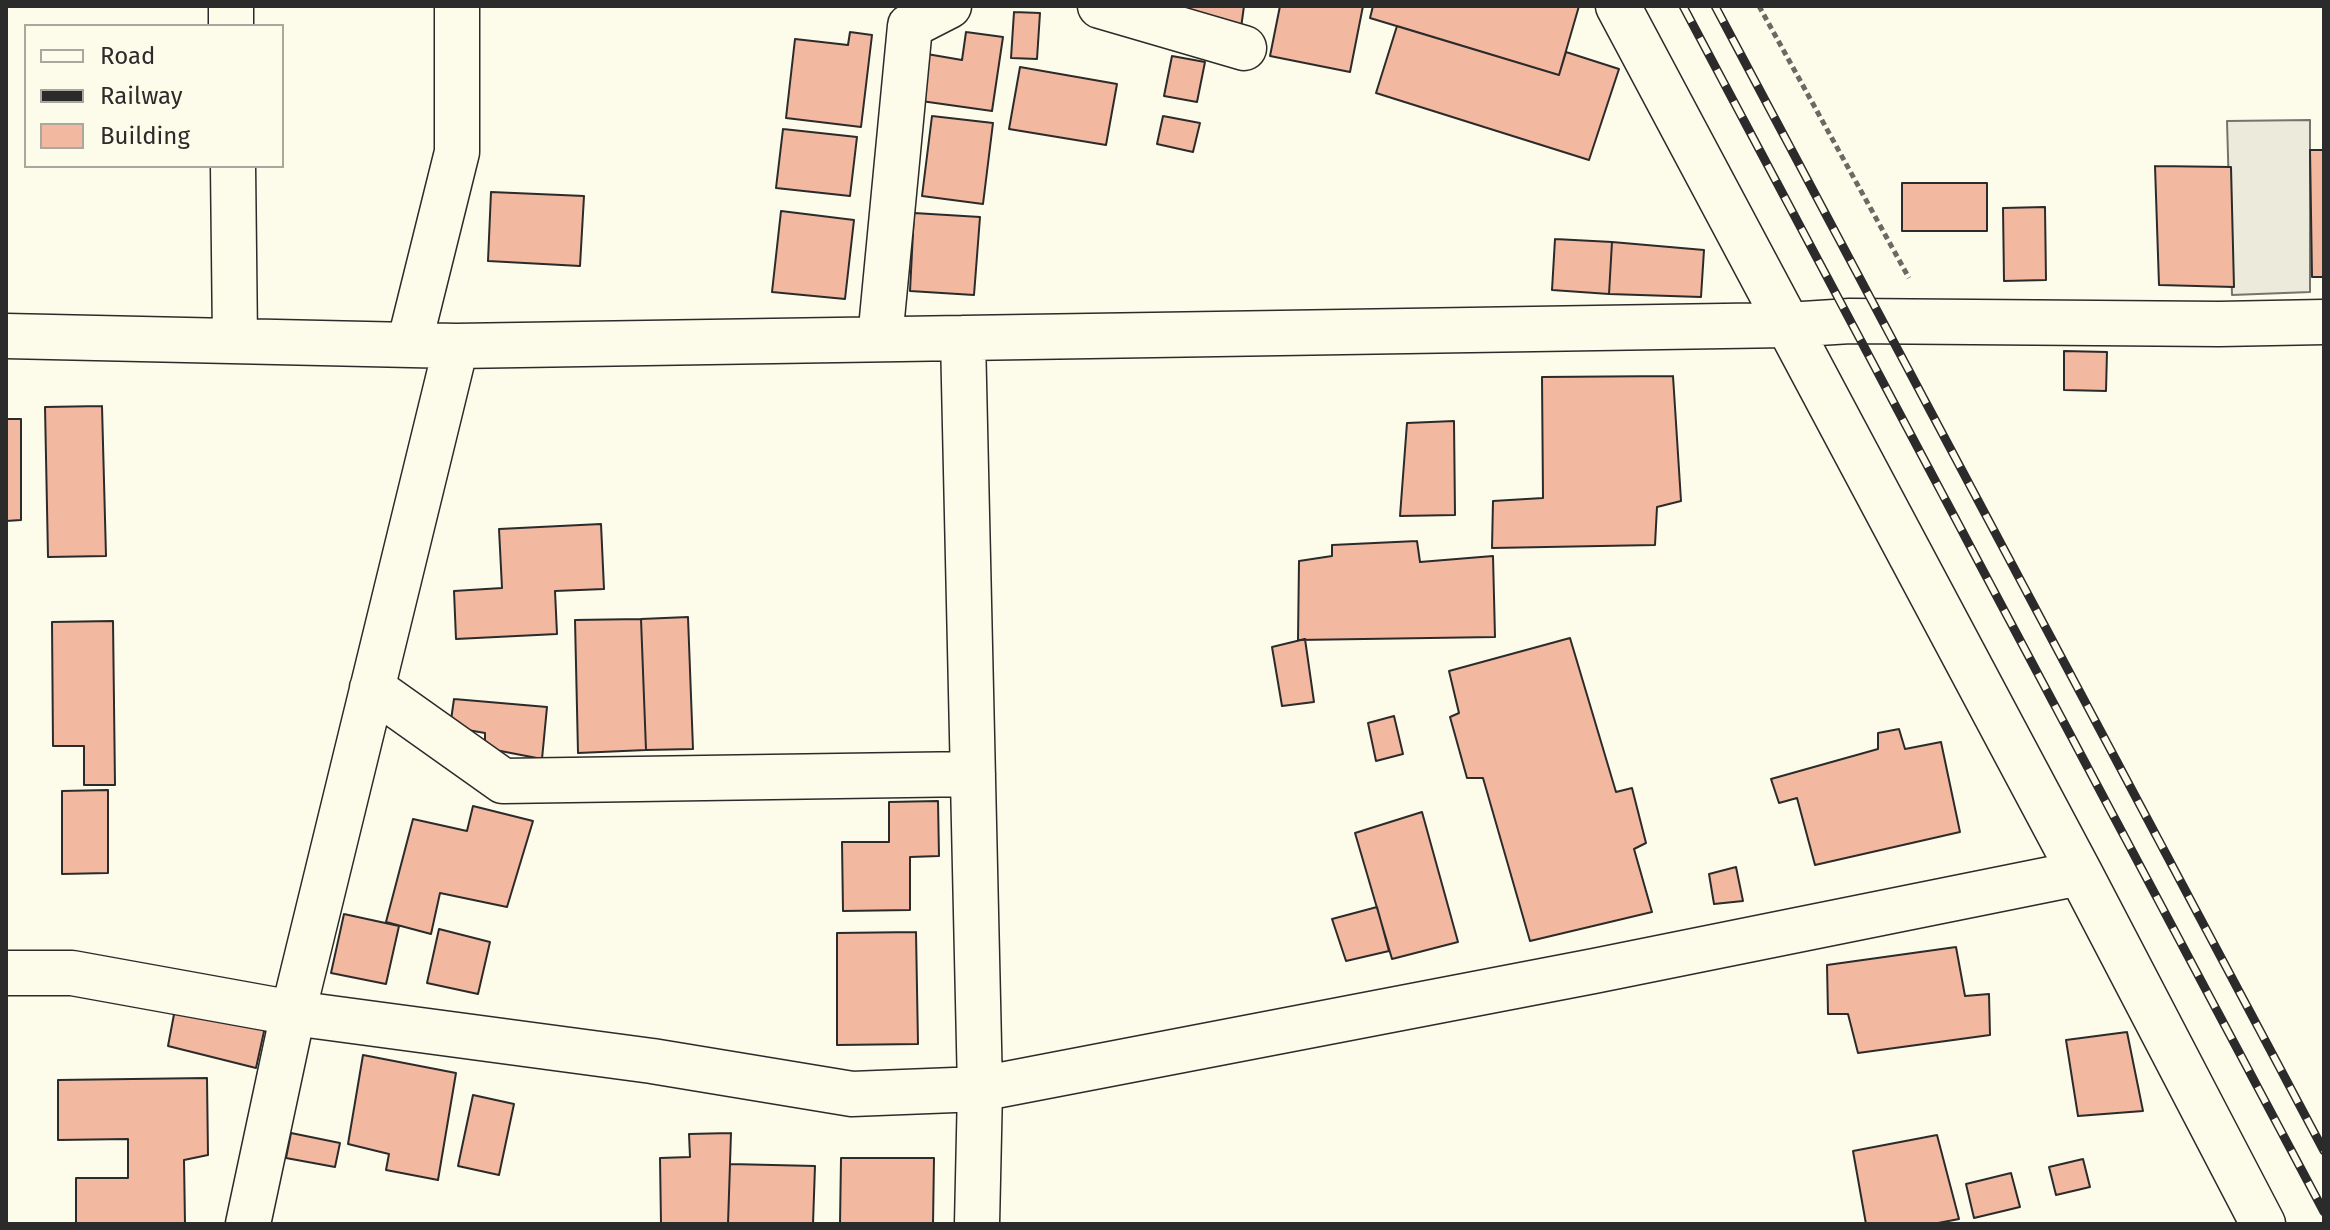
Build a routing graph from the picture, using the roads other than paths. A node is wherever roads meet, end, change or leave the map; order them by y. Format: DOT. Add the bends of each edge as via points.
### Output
graph roads {
  1 [pos="457,6"];
  2 [pos="949,6"];
  3 [pos="1100,6"];
  4 [pos="1618,6"];
  5 [pos="1244,48"];
  6 [pos="233,168"];
  7 [pos="2324,322"];
  8 [pos="1787,325"];
  9 [pos="6,336"];
  10 [pos="963,338"];
  11 [pos="880,339"];
  12 [pos="235,340"];
  13 [pos="409,345"];
  14 [pos="456,346"];
  15 [pos="372,688"];
  16 [pos="973,774"];
  17 [pos="2080,873"];
  18 [pos="6,973"];
  19 [pos="293,1013"];
  20 [pos="980,1089"];
  21 [pos="248,1224"];
  22 [pos="977,1224"];
  23 [pos="2263,1224"];
  1 -- 13 [label="street" via="457,152"];
  2 -- 11 [label="street" via="910,26"];
  3 -- 5 [label="street"];
  4 -- 8 [label="street"];
  6 -- 12 [label="street"];
  7 -- 8 [label="street"];
  8 -- 10 [label="street"];
  8 -- 17 [label="street"];
  9 -- 12 [label="street"];
  10 -- 11 [label="street"];
  10 -- 16 [label="street"];
  11 -- 14 [label="street"];
  12 -- 13 [label="street"];
  13 -- 14 [label="street"];
  14 -- 15 [label="street"];
  15 -- 16 [label="street" via="503,781"];
  15 -- 19 [label="street"];
  16 -- 20 [label="street"];
  17 -- 20 [label="street"];
  17 -- 23 [label="street"];
  18 -- 19 [label="street" via="72,973"];
  19 -- 20 [label="street" via="852,1094"];
  19 -- 21 [label="street"];
  20 -- 22 [label="street"];
}
